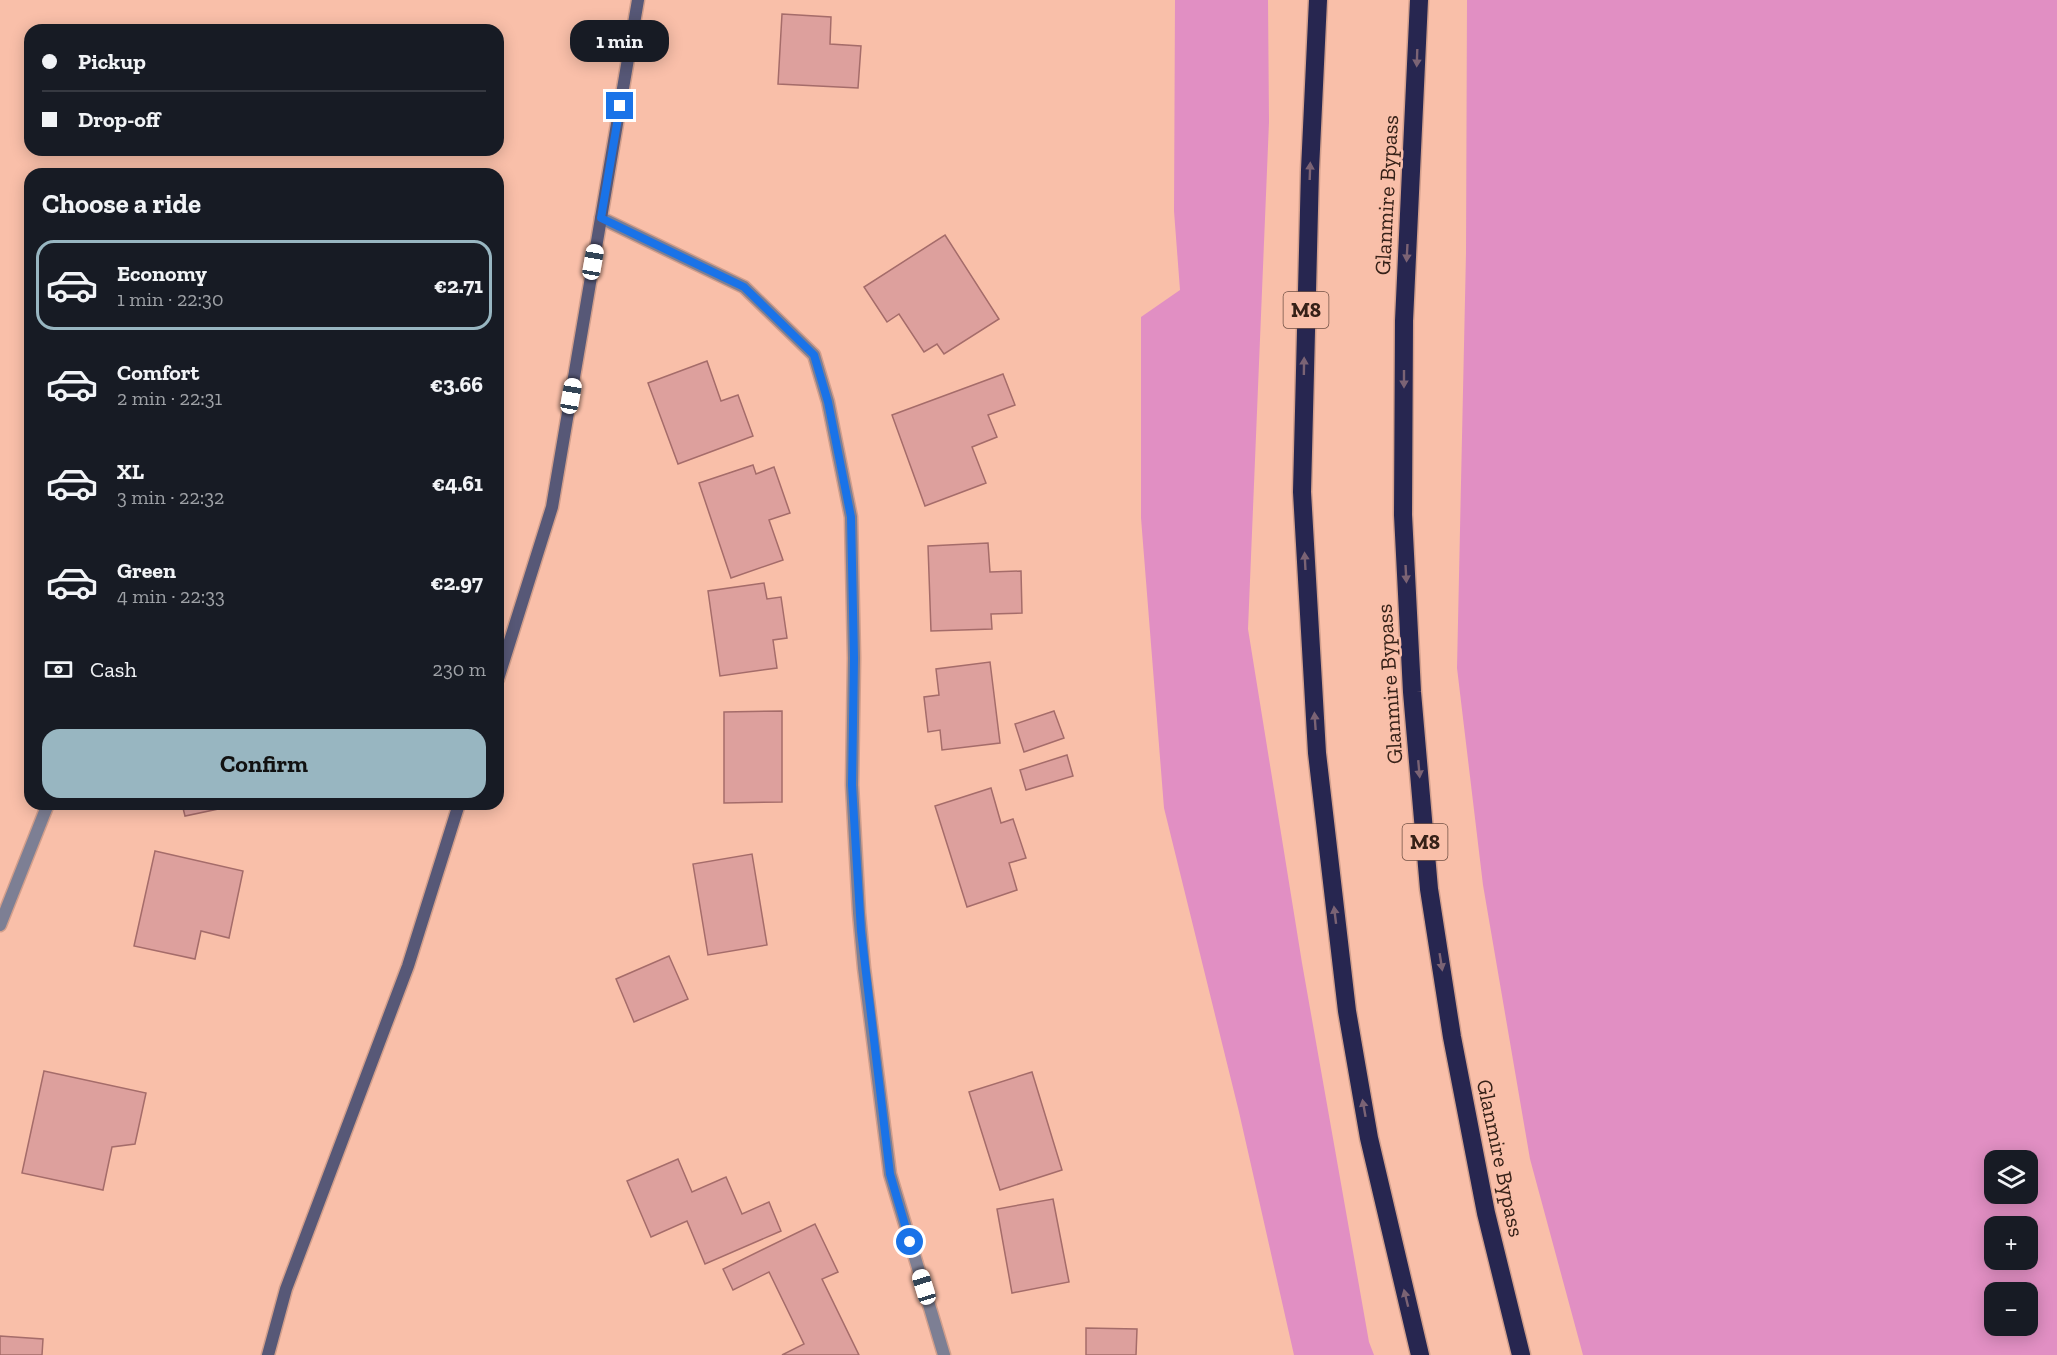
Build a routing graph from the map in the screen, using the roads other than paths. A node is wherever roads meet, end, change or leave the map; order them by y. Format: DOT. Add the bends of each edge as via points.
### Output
graph roads {
  1 [pos="638,0"];
  2 [pos="1318,0"];
  3 [pos="1419,0"];
  4 [pos="601,218"];
  5 [pos="504,660"];
  6 [pos="46,810"];
  7 [pos="457,810"];
  8 [pos="0,925"];
  9 [pos="268,1355"];
  10 [pos="944,1355"];
  11 [pos="1420,1355"];
  12 [pos="1521,1355"];
  1 -- 4 [label="main road"];
  11 -- 2 [label="highway, M8, one-way" via="1369,1138 1349,1023 1317,753 1302,492"];
  3 -- 12 [label="highway, Glanmire Bypass / M8, one-way" via="1404,321 1403,515 1412,692 1429,889 1452,1037 1486,1213"];
  4 -- 5 [label="main road" via="552,507"];
  4 -- 10 [label="street" via="744,287 814,355 820,374 851,517 852,785 864,968 890,1174"];
  6 -- 8 [label="street"];
  7 -- 9 [label="main road" via="408,966 286,1289"];
}
